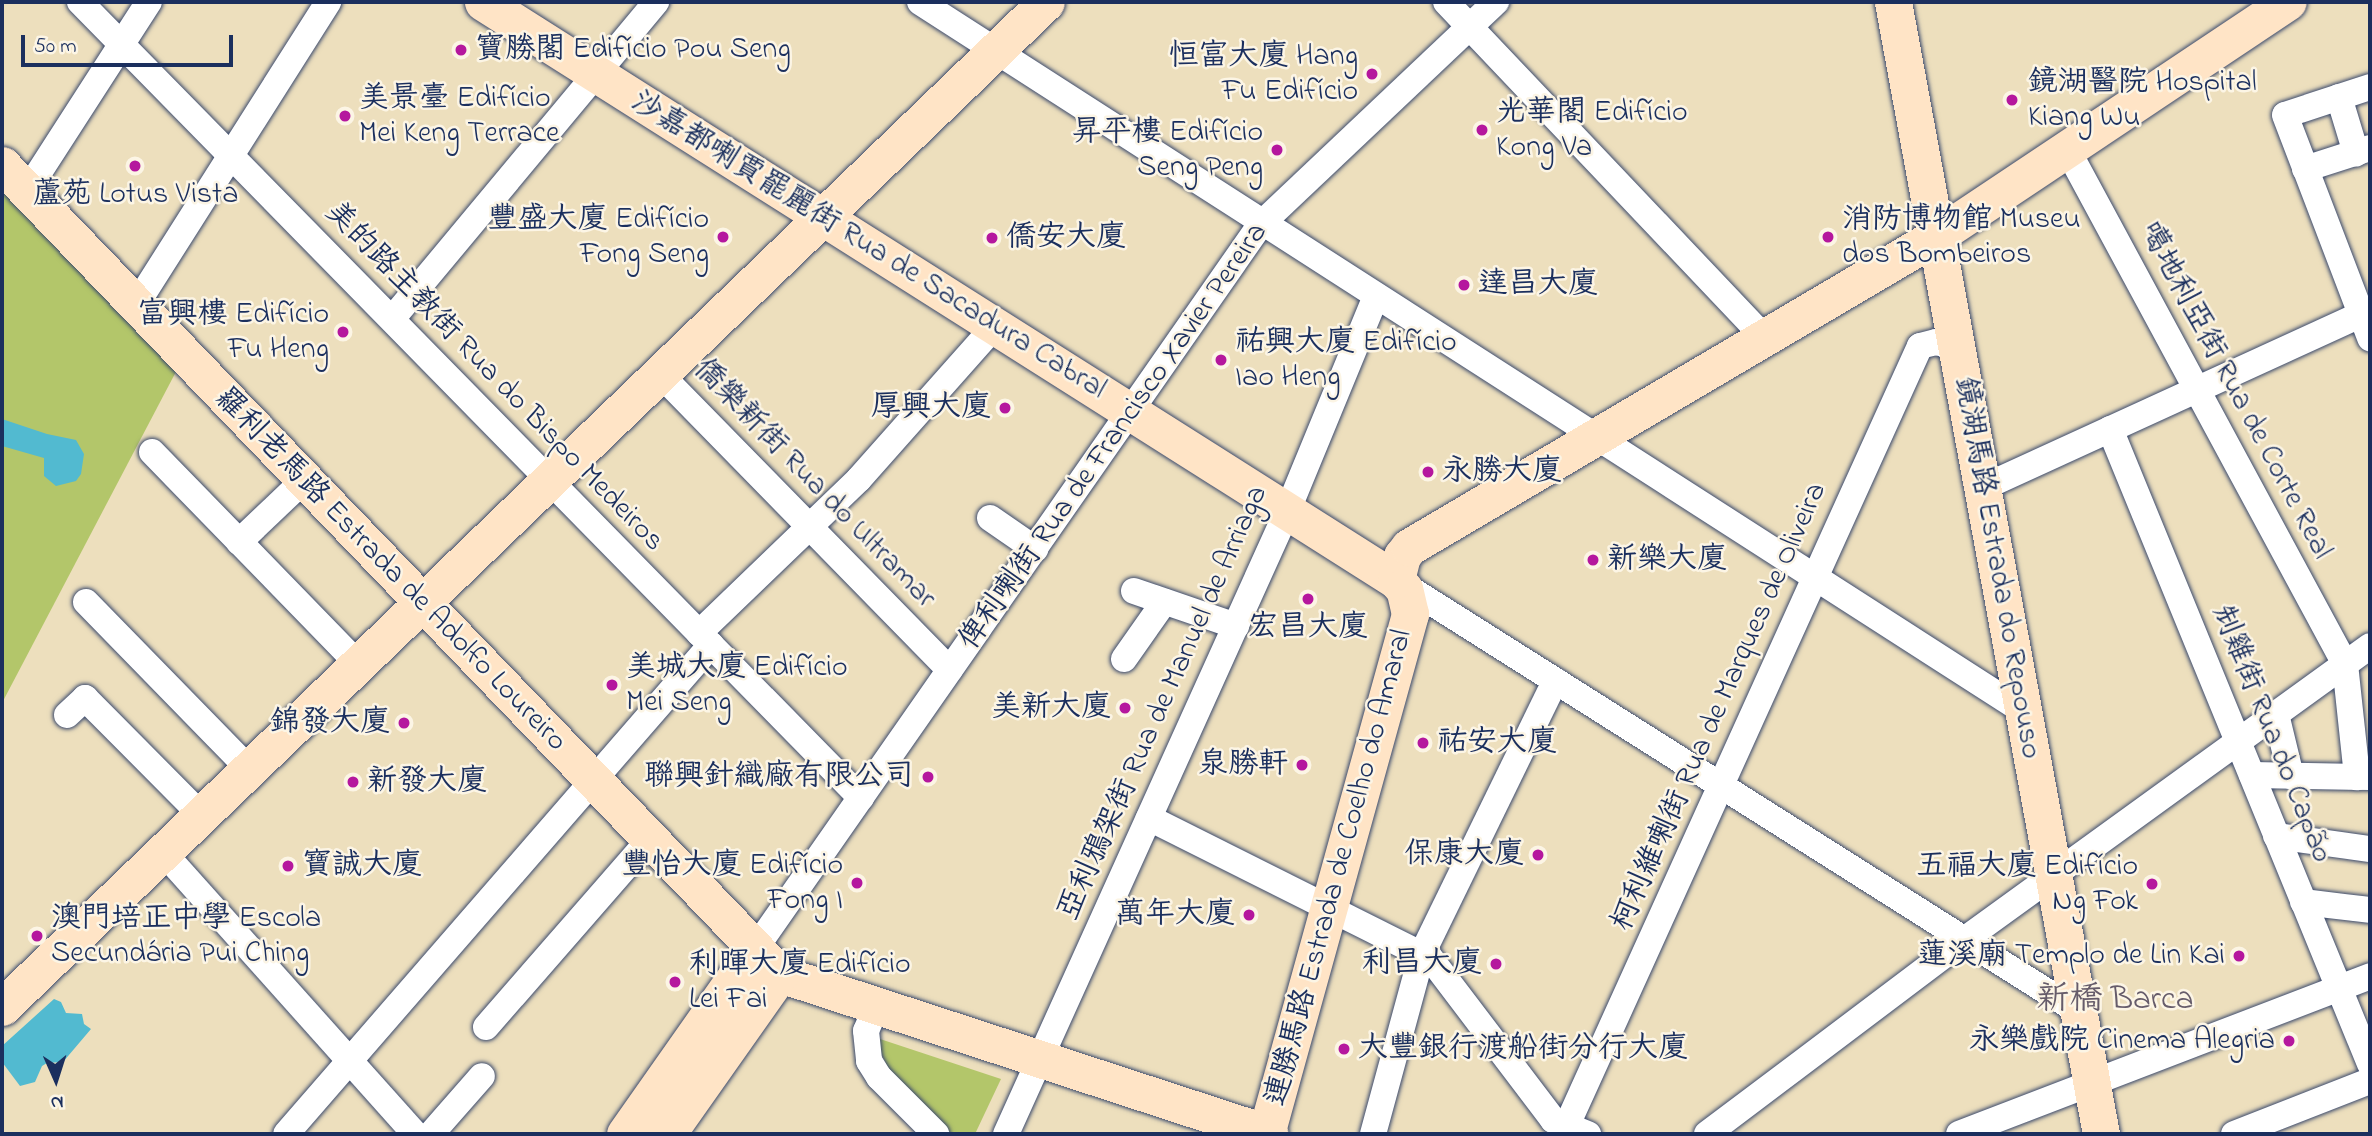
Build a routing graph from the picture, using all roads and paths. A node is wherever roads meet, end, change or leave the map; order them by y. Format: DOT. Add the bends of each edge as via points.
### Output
graph roads {
  1 [pos="80,2"];
  2 [pos="149,2"];
  3 [pos="328,2"];
  4 [pos="483,2"];
  5 [pos="656,2"];
  6 [pos="920,2"];
  7 [pos="1046,2"];
  8 [pos="1446,2"];
  9 [pos="1496,2"];
  10 [pos="1893,2"];
  11 [pos="2288,2"];
  12 [pos="1469,27"];
  13 [pos="122,45"];
  14 [pos="996,51"];
  15 [pos="596,74"];
  16 [pos="2370,87"];
  17 [pos="2339,97"];
  18 [pos="2067,149"];
  19 [pos="2363,150"];
  20 [pos="232,157"];
  21 [pos="2,165"];
  22 [pos="2305,169"];
  23 [pos="27,191"];
  24 [pos="823,217"];
  25 [pos="1262,223"];
  26 [pos="1935,237"];
  27 [pos="1376,296"];
  28 [pos="136,305"];
  29 [pos="392,319"];
  30 [pos="2367,321"];
  31 [pos="995,326"];
  32 [pos="1765,338"];
  33 [pos="1957,355"];
  34 [pos="660,374"];
  35 [pos="2197,390"];
  36 [pos="1130,412"];
  37 [pos="2110,429"];
  38 [pos="1595,438"];
  39 [pos="152,452"];
  40 [pos="304,480"];
  41 [pos="549,480"];
  42 [pos="1982,488"];
  43 [pos="1287,512"];
  44 [pos="990,518"];
  45 [pos="809,527"];
  46 [pos="239,541"];
  47 [pos="1035,549"];
  48 [pos="1815,578"];
  49 [pos="1396,580"];
  50 [pos="1134,591"];
  51 [pos="86,602"];
  52 [pos="1164,602"];
  53 [pos="422,603"];
  54 [pos="1236,626"];
  55 [pos="705,639"];
  56 [pos="2370,646"];
  57 [pos="1124,660"];
  58 [pos="358,664"];
  59 [pos="2345,664"];
  60 [pos="950,670"];
  61 [pos="1555,681"];
  62 [pos="2023,711"];
  63 [pos="2276,714"];
  64 [pos="67,715"];
  65 [pos="2238,742"];
  66 [pos="250,769"];
  67 [pos="2252,775"];
  68 [pos="2291,776"];
  69 [pos="2363,777"];
  70 [pos="593,780"];
  71 [pos="1721,786"];
  72 [pos="861,798"];
  73 [pos="201,815"];
  74 [pos="1149,818"];
  75 [pos="2276,836"];
  76 [pos="650,839"];
  77 [pos="2370,849"];
  78 [pos="163,852"];
  79 [pos="2053,874"];
  80 [pos="2303,902"];
  81 [pos="1329,908"];
  82 [pos="2370,910"];
  83 [pos="1964,940"];
  84 [pos="1422,954"];
  85 [pos="767,961"];
  86 [pos="2370,976"];
  87 [pos="2339,988"];
  88 [pos="877,1005"];
  89 [pos="2,1007"];
  90 [pos="2079,1012"];
  91 [pos="486,1027"];
  92 [pos="1040,1059"];
  93 [pos="349,1061"];
  94 [pos="2370,1064"];
  95 [pos="482,1076"];
  96 [pos="2370,1081"];
  97 [pos="2092,1083"];
  98 [pos="1573,1131"];
  99 [pos="286,1134"];
  100 [pos="415,1134"];
  101 [pos="430,1134"];
  102 [pos="625,1134"];
  103 [pos="667,1134"];
  104 [pos="936,1134"];
  105 [pos="1006,1134"];
  106 [pos="1268,1134"];
  107 [pos="1373,1134"];
  108 [pos="1707,1134"];
  109 [pos="1959,1134"];
  110 [pos="2101,1134"];
  111 [pos="2234,1134"];
  1 -- 13 [label="street, 美的路主教街 Rua do Bispo Medeiros"];
  2 -- 13 [label="street"];
  3 -- 20 [label="street"];
  4 -- 15 [label="street, 沙嘉都喇賈罷麗街 Rua de Sacadura Cabral"];
  5 -- 15 [label="street"];
  6 -- 14 [label="street"];
  7 -- 14 [label="street"];
  8 -- 12 [label="street"];
  9 -- 12 [label="street, 俾利喇街 Rua de Francisco Xavier Pereira"];
  10 -- 26 [label="street, 鏡湖馬路 Estrada do Repouso"];
  11 -- 18 [label="street"];
  12 -- 25 [label="street, 俾利喇街 Rua de Francisco Xavier Pereira"];
  12 -- 32 [label="street"];
  13 -- 20 [label="street, 美的路主教街 Rua do Bispo Medeiros"];
  13 -- 23 [label="street"];
  14 -- 24 [label="street"];
  14 -- 25 [label="street"];
  15 -- 24 [label="street, 沙嘉都喇賈罷麗街 Rua de Sacadura Cabral"];
  15 -- 29 [label="street"];
  16 -- 17 [label="street"];
  17 -- 19 [label="street"];
  17 -- 22 [label="street" via="2285,115"];
  18 -- 26 [label="street"];
  18 -- 35 [label="street, 噶地利亞街 Rua de Corte Real"];
  19 -- 22 [label="street"];
  20 -- 28 [label="street"];
  20 -- 29 [label="street, 美的路主教街 Rua do Bispo Medeiros"];
  21 -- 23 [label="street, 羅利老馬路 Estrada de Adolfo Loureiro"];
  22 -- 30 [label="street"];
  23 -- 28 [label="street, 羅利老馬路 Estrada de Adolfo Loureiro"];
  24 -- 31 [label="street, 沙嘉都喇賈罷麗街 Rua de Sacadura Cabral"];
  24 -- 34 [label="street"];
  25 -- 27 [label="street"];
  25 -- 36 [label="street, 俾利喇街 Rua de Francisco Xavier Pereira"];
  26 -- 32 [label="street"];
  26 -- 33 [label="street, 鏡湖馬路 Estrada do Repouso"];
  27 -- 38 [label="street"];
  27 -- 43 [label="street, 亞利鴉架街 Rua de Manuel de Arriaga"];
  28 -- 40 [label="street, 羅利老馬路 Estrada de Adolfo Loureiro"];
  29 -- 41 [label="street, 美的路主教街 Rua do Bispo Medeiros"];
  30 -- 35 [label="street"];
  31 -- 36 [label="street, 沙嘉都喇賈罷麗街 Rua de Sacadura Cabral"];
  31 -- 45 [label="street" via="859,479"];
  32 -- 38 [label="street"];
  33 -- 42 [label="street, 鏡湖馬路 Estrada do Repouso"];
  33 -- 48 [label="street, 柯利維喇街 Rua de Marques de Oliveira" via="1945,344 1920,346"];
  34 -- 41 [label="street"];
  34 -- 45 [label="street, 僑樂新街 Rua do Ultramar"];
  35 -- 37 [label="street"];
  35 -- 59 [label="street, 噶地利亞街 Rua de Corte Real"];
  36 -- 43 [label="street, 沙嘉都喇賈罷麗街 Rua de Sacadura Cabral"];
  36 -- 47 [label="street, 俾利喇街 Rua de Francisco Xavier Pereira"];
  37 -- 42 [label="street"];
  37 -- 65 [label="street, 𠜎雞街 Rua do Capão"];
  38 -- 48 [label="street"];
  38 -- 49 [label="street" via="1409,547"];
  39 -- 46 [label="street"];
  40 -- 46 [label="street"];
  40 -- 53 [label="street, 羅利老馬路 Estrada de Adolfo Loureiro"];
  41 -- 53 [label="street"];
  41 -- 55 [label="street, 美的路主教街 Rua do Bispo Medeiros"];
  42 -- 62 [label="street, 鏡湖馬路 Estrada do Repouso"];
  43 -- 49 [label="street, 沙嘉都喇賈罷麗街 Rua de Sacadura Cabral"];
  43 -- 54 [label="street, 亞利鴉架街 Rua de Manuel de Arriaga"];
  44 -- 47 [label="street"];
  45 -- 55 [label="street"];
  45 -- 60 [label="street, 僑樂新街 Rua do Ultramar"];
  46 -- 58 [label="street"];
  47 -- 60 [label="street, 俾利喇街 Rua de Francisco Xavier Pereira"];
  48 -- 62 [label="street"];
  48 -- 71 [label="street, 柯利維喇街 Rua de Marques de Oliveira"];
  49 -- 61 [label="street"];
  49 -- 81 [label="street, 連勝馬路 Estrada de Coelho do Amaral" via="1404,589 1410,614"];
  50 -- 52 [label="street"];
  51 -- 66 [label="street"];
  52 -- 54 [label="street"];
  52 -- 57 [label="street"];
  53 -- 58 [label="street"];
  53 -- 70 [label="street, 羅利老馬路 Estrada de Adolfo Loureiro"];
  54 -- 74 [label="street, 亞利鴉架街 Rua de Manuel de Arriaga"];
  55 -- 70 [label="street"];
  55 -- 72 [label="street, 美的路主教街 Rua do Bispo Medeiros"];
  56 -- 59 [label="street"];
  58 -- 66 [label="street"];
  59 -- 63 [label="street"];
  59 -- 69 [label="street"];
  60 -- 72 [label="street, 俾利喇街 Rua de Francisco Xavier Pereira"];
  61 -- 71 [label="street"];
  61 -- 84 [label="street"];
  62 -- 79 [label="street, 鏡湖馬路 Estrada do Repouso"];
  63 -- 65 [label="street"];
  63 -- 68 [label="street"];
  64 -- 73 [label="street" via="85,698"];
  65 -- 67 [label="street, 𠜎雞街 Rua do Capão"];
  65 -- 79 [label="street"];
  66 -- 73 [label="street"];
  67 -- 68 [label="street"];
  67 -- 75 [label="street, 𠜎雞街 Rua do Capão"];
  68 -- 69 [label="street"];
  70 -- 76 [label="street, 羅利老馬路 Estrada de Adolfo Loureiro"];
  70 -- 93 [label="street"];
  71 -- 83 [label="street"];
  71 -- 98 [label="street, 柯利維喇街 Rua de Marques de Oliveira"];
  72 -- 85 [label="street, 俾利喇街 Rua de Francisco Xavier Pereira" via="780,914"];
  73 -- 78 [label="street"];
  74 -- 81 [label="street"];
  74 -- 92 [label="street, 亞利鴉架街 Rua de Manuel de Arriaga"];
  75 -- 77 [label="street"];
  75 -- 80 [label="street, 𠜎雞街 Rua do Capão"];
  76 -- 85 [label="street, 羅利老馬路 Estrada de Adolfo Loureiro"];
  76 -- 91 [label="street"];
  78 -- 89 [label="street"];
  78 -- 93 [label="street"];
  79 -- 83 [label="street"];
  79 -- 90 [label="street, 鏡湖馬路 Estrada do Repouso"];
  80 -- 82 [label="street"];
  80 -- 87 [label="street, 𠜎雞街 Rua do Capão"];
  81 -- 84 [label="street"];
  81 -- 106 [label="street, 連勝馬路 Estrada de Coelho do Amaral"];
  83 -- 90 [label="street"];
  83 -- 108 [label="street"];
  84 -- 98 [label="street" via="1431,959 1553,1120"];
  84 -- 107 [label="street"];
  85 -- 88 [label="street"];
  85 -- 102 [label="street"];
  85 -- 103 [label="street"];
  86 -- 87 [label="street"];
  87 -- 94 [label="street, 𠜎雞街 Rua do Capão"];
  87 -- 97 [label="street"];
  88 -- 92 [label="street"];
  88 -- 104 [label="street" via="866,1026 868,1057 879,1077"];
  90 -- 97 [label="street, 鏡湖馬路 Estrada do Repouso"];
  92 -- 105 [label="street, 亞利鴉架街 Rua de Manuel de Arriaga"];
  92 -- 106 [label="street"];
  93 -- 99 [label="street"];
  93 -- 100 [label="street"];
  95 -- 101 [label="street"];
  96 -- 111 [label="street"];
  97 -- 109 [label="street"];
  97 -- 110 [label="street, 鏡湖馬路 Estrada do Repouso"];
}
